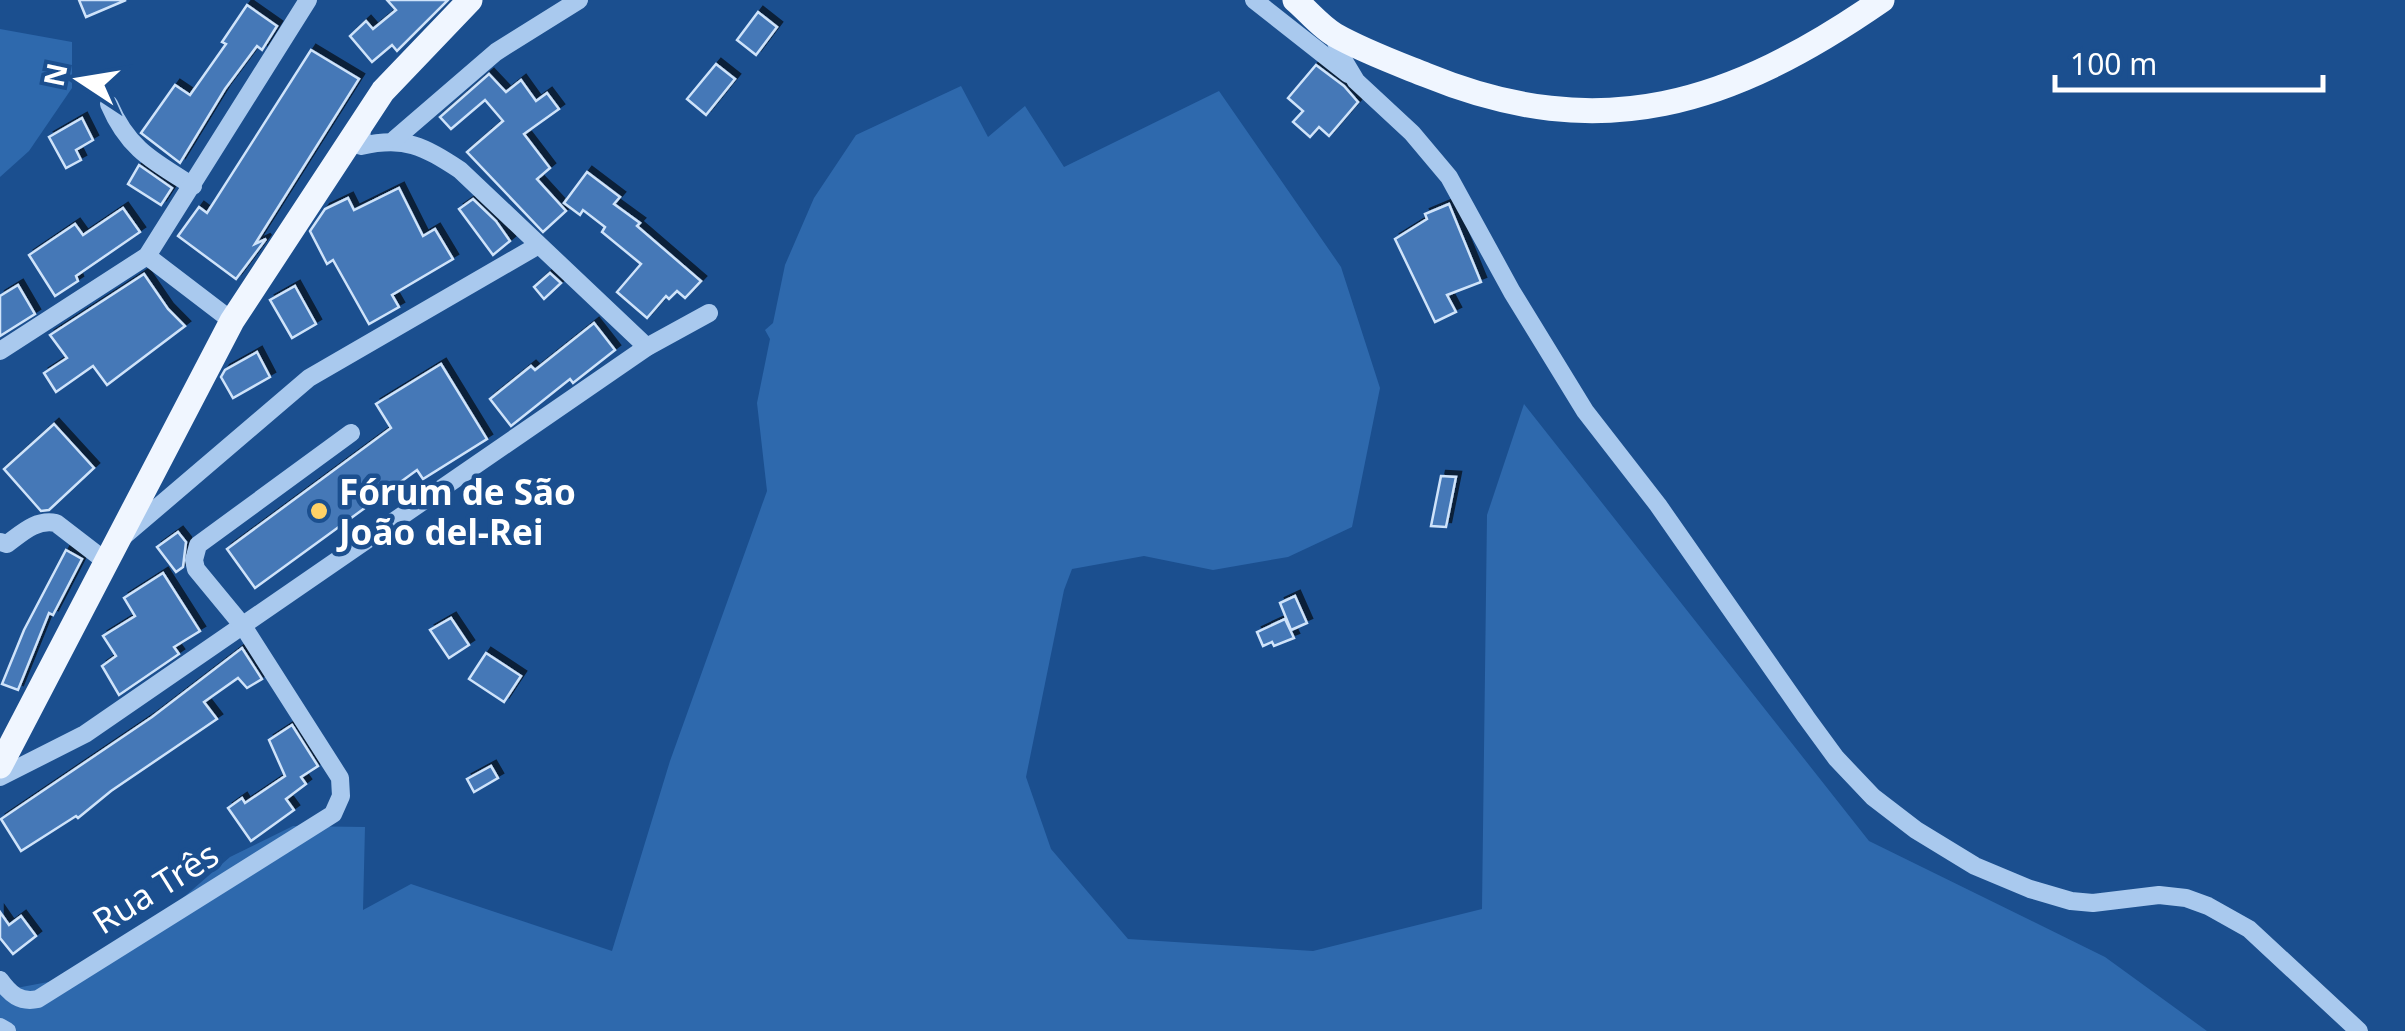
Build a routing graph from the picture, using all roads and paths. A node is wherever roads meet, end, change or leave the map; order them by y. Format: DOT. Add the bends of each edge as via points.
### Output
graph roads {
  1 [pos="308,0"];
  2 [pos="470,0"];
  3 [pos="579,0"];
  4 [pos="1254,0"];
  5 [pos="1295,0"];
  6 [pos="1882,0"];
  7 [pos="1333,34"];
  8 [pos="1356,81"];
  9 [pos="109,104"];
  10 [pos="362,121"];
  11 [pos="395,140"];
  12 [pos="192,186"];
  13 [pos="537,246"];
  14 [pos="146,256"];
  15 [pos="709,313"];
  16 [pos="232,321"];
  17 [pos="647,347"];
  18 [pos="0,351"];
  19 [pos="350,434"];
  20 [pos="120,539"];
  21 [pos="0,542"];
  22 [pos="108,563"];
  23 [pos="243,626"];
  24 [pos="0,766"];
  25 [pos="0,777"];
  26 [pos="4,986"];
  27 [pos="0,1028"];
  28 [pos="7,1031"];
  29 [pos="2358,1031"];
  1 -- 12 [label="street"];
  2 -- 10 [label="main road"];
  3 -- 11 [label="street" via="481,64"];
  4 -- 8 [label="street"];
  5 -- 7 [label="main road"];
  6 -- 7 [label="main road" via="1781,64 1730,84 1670,104 1593,112 1471,94"];
  7 -- 8 [label="street"];
  8 -- 29 [label="street" via="1449,177 1585,411 1816,731 1873,797 1975,866 2030,889 2071,901 2159,894 2208,906 2288,962"];
  9 -- 12 [label="street" via="133,145"];
  10 -- 11 [label="street" via="361,146"];
  10 -- 16 [label="main road"];
  11 -- 13 [label="street" via="434,152 460,170"];
  12 -- 14 [label="street"];
  13 -- 17 [label="street"];
  13 -- 20 [label="street" via="309,378"];
  14 -- 16 [label="street"];
  14 -- 18 [label="street"];
  15 -- 17 [label="street"];
  16 -- 20 [label="main road"];
  17 -- 23 [label="street"];
  19 -- 23 [label="street" via="198,545 196,569"];
  20 -- 22 [label="main road"];
  21 -- 22 [label="street" via="48,521"];
  22 -- 24 [label="main road"];
  23 -- 25 [label="street" via="85,734"];
  23 -- 26 [label="street, Rua Três" via="340,778 334,814 38,999 25,1000"];
  27 -- 28 [label="street"];
}
